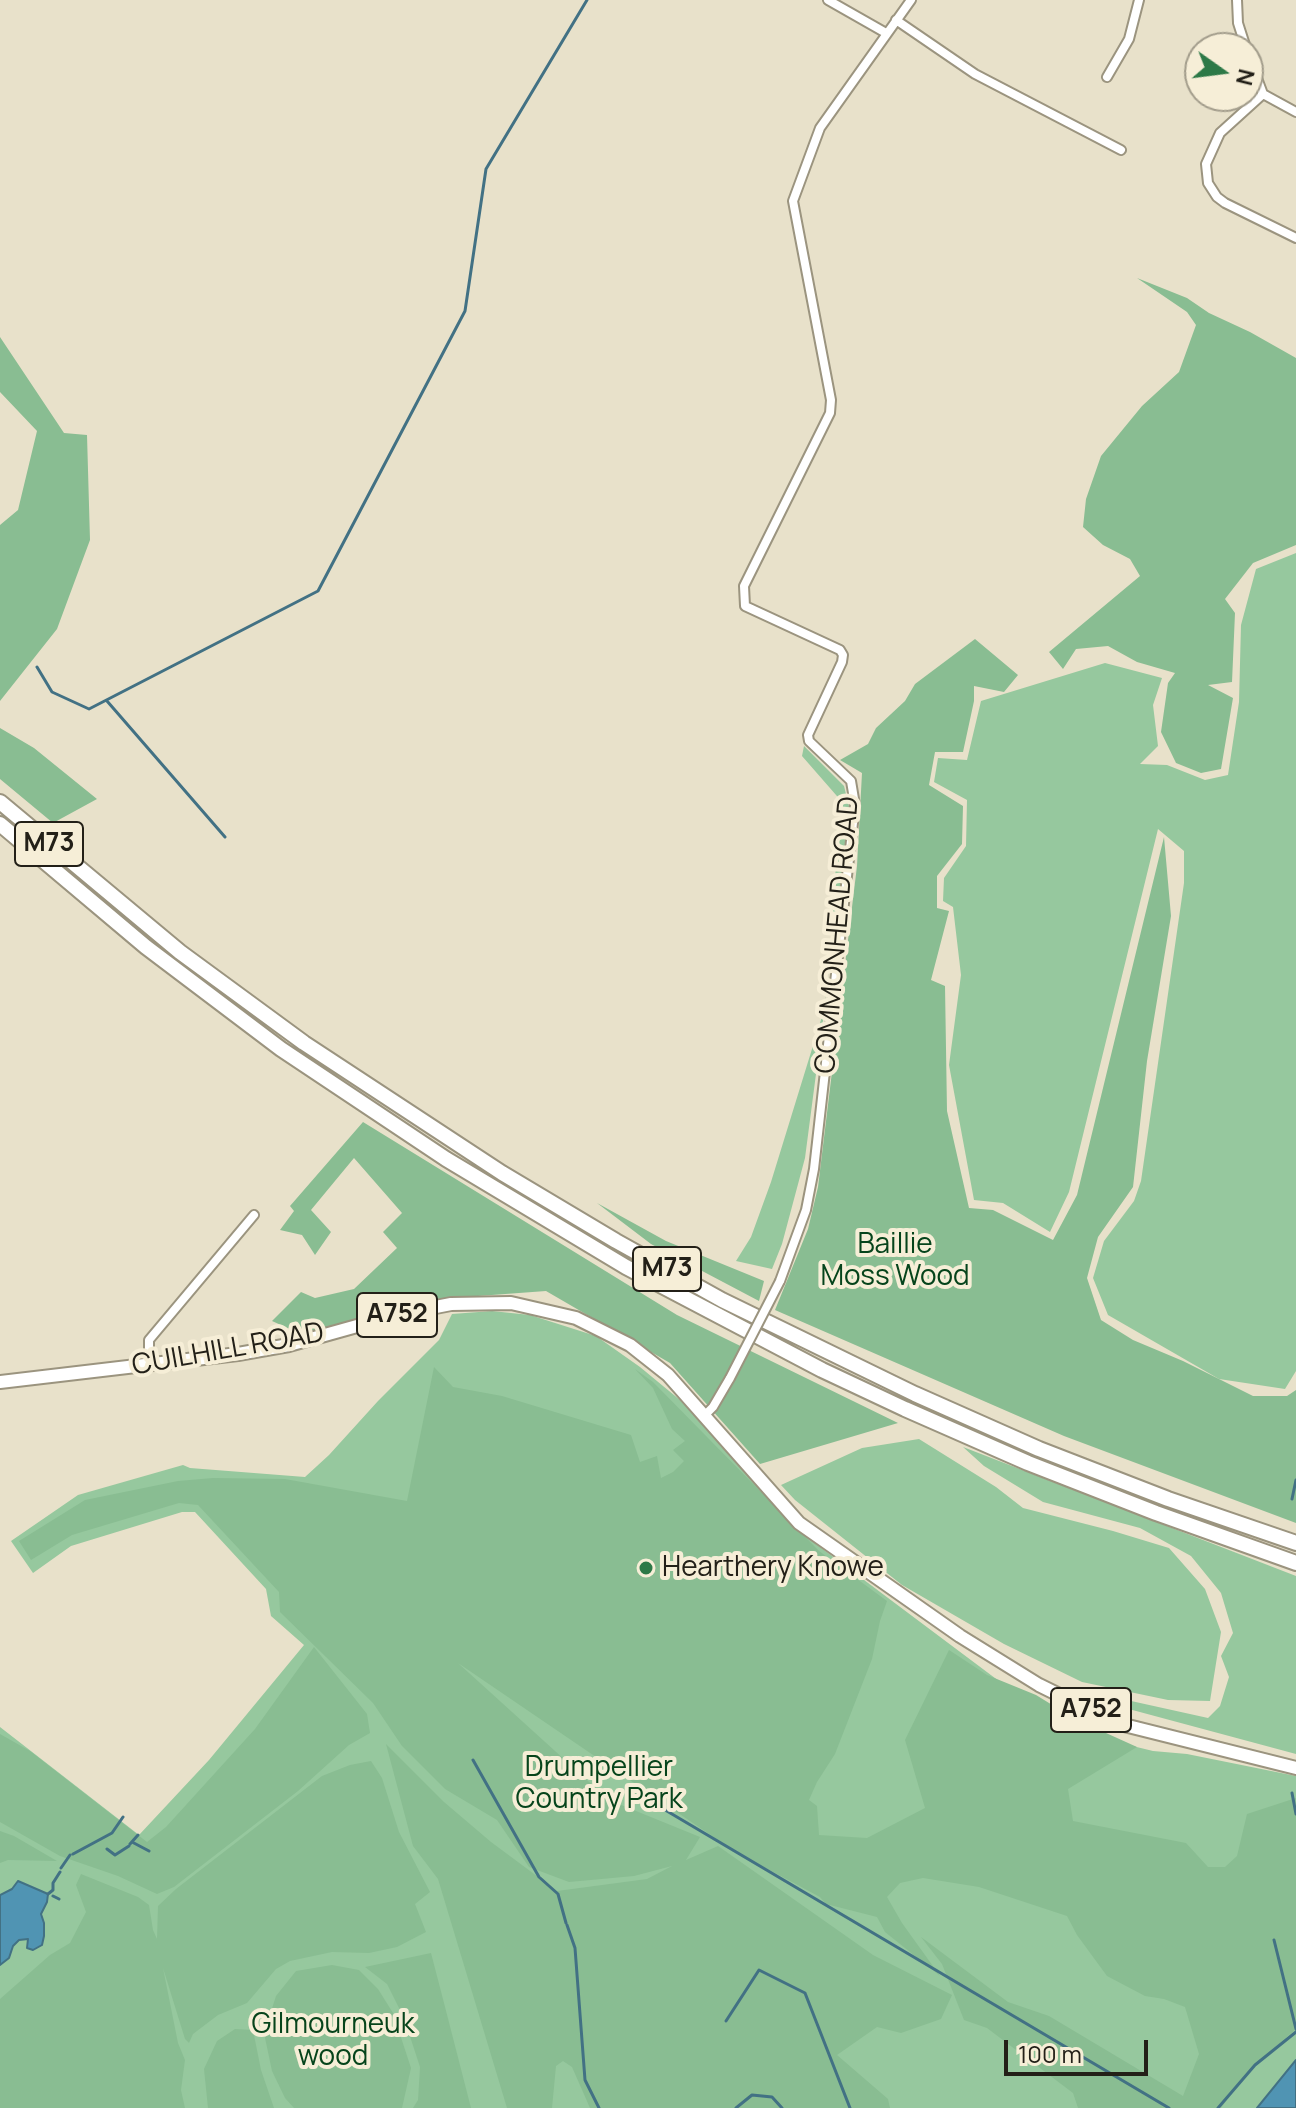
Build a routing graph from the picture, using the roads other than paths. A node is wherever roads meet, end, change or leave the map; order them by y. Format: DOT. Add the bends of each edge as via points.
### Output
graph roads {
  1 [pos="828,0"];
  2 [pos="911,0"];
  3 [pos="1139,0"];
  4 [pos="1237,0"];
  5 [pos="896,20"];
  6 [pos="1241,32"];
  7 [pos="886,33"];
  8 [pos="1107,77"];
  9 [pos="1264,95"];
  10 [pos="1241,112"];
  11 [pos="1296,112"];
  12 [pos="1121,150"];
  13 [pos="1296,238"];
  14 [pos="0,802"];
  15 [pos="0,824"];
  16 [pos="254,1215"];
  17 [pos="149,1365"];
  18 [pos="0,1382"];
  19 [pos="705,1415"];
  20 [pos="1296,1543"];
  21 [pos="1296,1563"];
  22 [pos="1296,1768"];
  1 -- 7 [label="street"];
  2 -- 5 [label="street, COMMONHEAD ROAD"];
  3 -- 8 [label="street" via="1129,39"];
  4 -- 6 [label="street"];
  5 -- 7 [label="street, COMMONHEAD ROAD"];
  5 -- 12 [label="street" via="975,74"];
  7 -- 19 [label="street, COMMONHEAD ROAD, bridge" via="820,128 793,201 830,413 744,586 745,606 843,655 808,735 851,781 855,805 814,1169 806,1210 780,1281"];
  9 -- 11 [label="street"];
  10 -- 13 [label="street" via="1214,142 1206,164 1208,183 1225,203"];
  14 -- 20 [label="highway, M73" via="180,952 304,1043 616,1241 929,1401 1139,1488"];
  15 -- 21 [label="highway, M73" via="146,947 281,1049 446,1159 626,1267 918,1415 1028,1463"];
  16 -- 17 [label="street" via="149,1340"];
  17 -- 18 [label="main road, CUILHILL ROAD / A752"];
  17 -- 19 [label="main road, CUILHILL ROAD / A752" via="289,1345 427,1308 511,1303 576,1318 616,1337 668,1375"];
  19 -- 22 [label="main road, A752" via="799,1523 1039,1685 1116,1723"];
}
